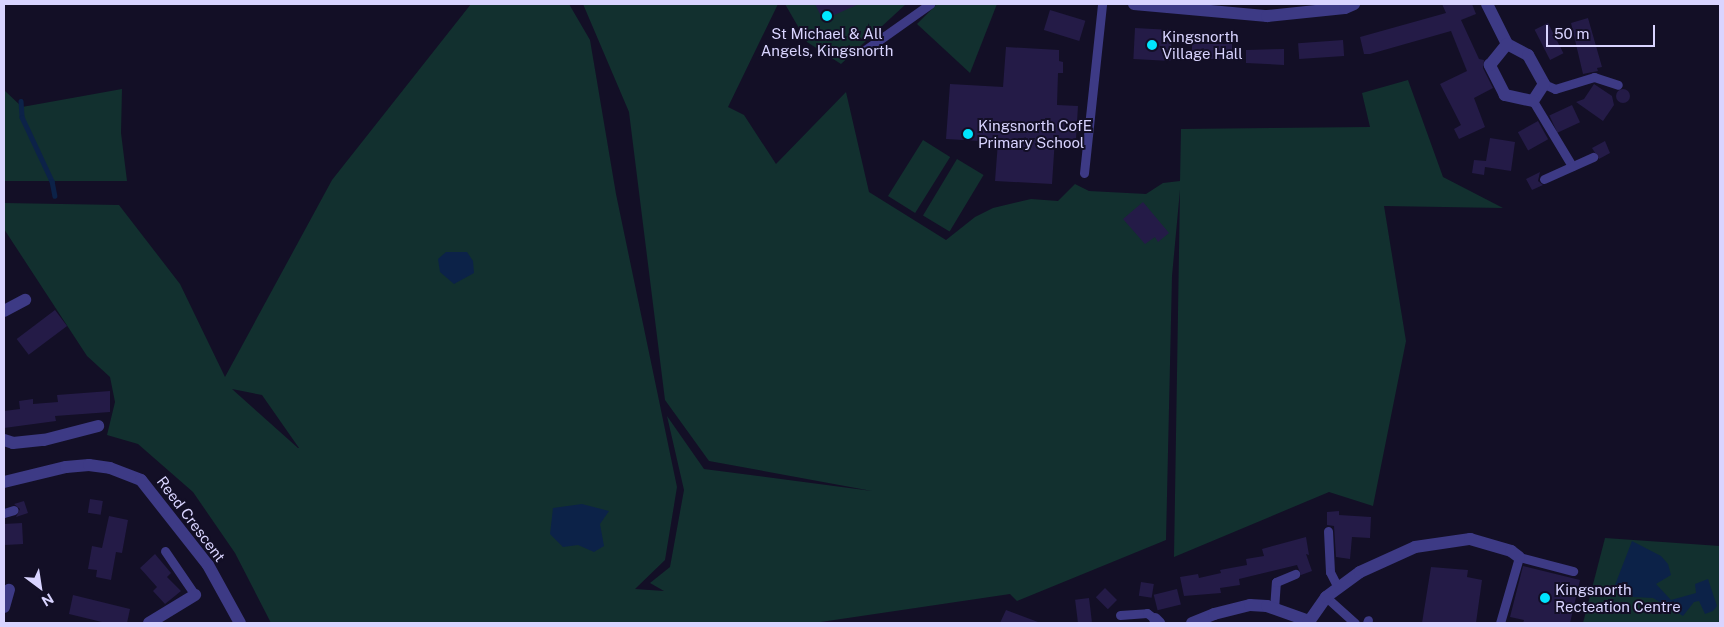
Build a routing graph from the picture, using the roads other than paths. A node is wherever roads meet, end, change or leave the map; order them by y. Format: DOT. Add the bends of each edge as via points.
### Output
graph roads {
  1 [pos="930,4"];
  2 [pos="1102,4"];
  3 [pos="1134,4"];
  4 [pos="1354,4"];
  5 [pos="1488,4"];
  6 [pos="1507,44"];
  7 [pos="866,50"];
  8 [pos="1544,84"];
  9 [pos="1618,85"];
  10 [pos="1533,101"];
  11 [pos="1594,157"];
  12 [pos="1572,166"];
  13 [pos="1084,173"];
  14 [pos="1544,179"];
  15 [pos="25,300"];
  16 [pos="4,311"];
  17 [pos="98,426"];
  18 [pos="4,440"];
  19 [pos="4,482"];
  20 [pos="14,510"];
  21 [pos="4,512"];
  22 [pos="1328,531"];
  23 [pos="165,551"];
  24 [pos="1519,557"];
  25 [pos="1573,571"];
  26 [pos="1296,574"];
  27 [pos="1338,588"];
  28 [pos="9,590"];
  29 [pos="195,595"];
  30 [pos="1326,597"];
  31 [pos="4,605"];
  32 [pos="1274,609"];
  33 [pos="1120,615"];
  34 [pos="239,621"];
  35 [pos="1157,621"];
  36 [pos="1309,622"];
  37 [pos="149,623"];
  38 [pos="1192,623"];
  39 [pos="1355,623"];
  40 [pos="1500,623"];
  1 -- 7 [label="lane"];
  2 -- 13 [label="lane"];
  3 -- 4 [label="street" via="1267,16 1345,8"];
  5 -- 6 [label="street"];
  6 -- 8 [label="street" via="1528,55"];
  6 -- 10 [label="street" via="1490,65 1505,95"];
  8 -- 9 [label="lane" via="1555,89 1594,77"];
  8 -- 10 [label="street"];
  10 -- 12 [label="lane"];
  11 -- 12 [label="lane"];
  12 -- 14 [label="lane"];
  15 -- 16 [label="street"];
  17 -- 18 [label="street" via="44,440 13,443"];
  19 -- 34 [label="street, Reed Crescent" via="66,467 90,465 110,468 141,480 208,565"];
  20 -- 21 [label="lane"];
  22 -- 27 [label="lane" via="1330,572"];
  23 -- 29 [label="lane"];
  24 -- 25 [label="lane"];
  24 -- 27 [label="street" via="1511,551 1470,539 1415,547 1360,572"];
  24 -- 40 [label="lane"];
  26 -- 32 [label="lane" via="1276,582"];
  27 -- 30 [label="street"];
  28 -- 31 [label="street"];
  29 -- 37 [label="street"];
  30 -- 36 [label="street"];
  30 -- 39 [label="lane"];
  32 -- 36 [label="street"];
  32 -- 38 [label="street" via="1250,606"];
  33 -- 35 [label="lane" via="1147,613"];
}
